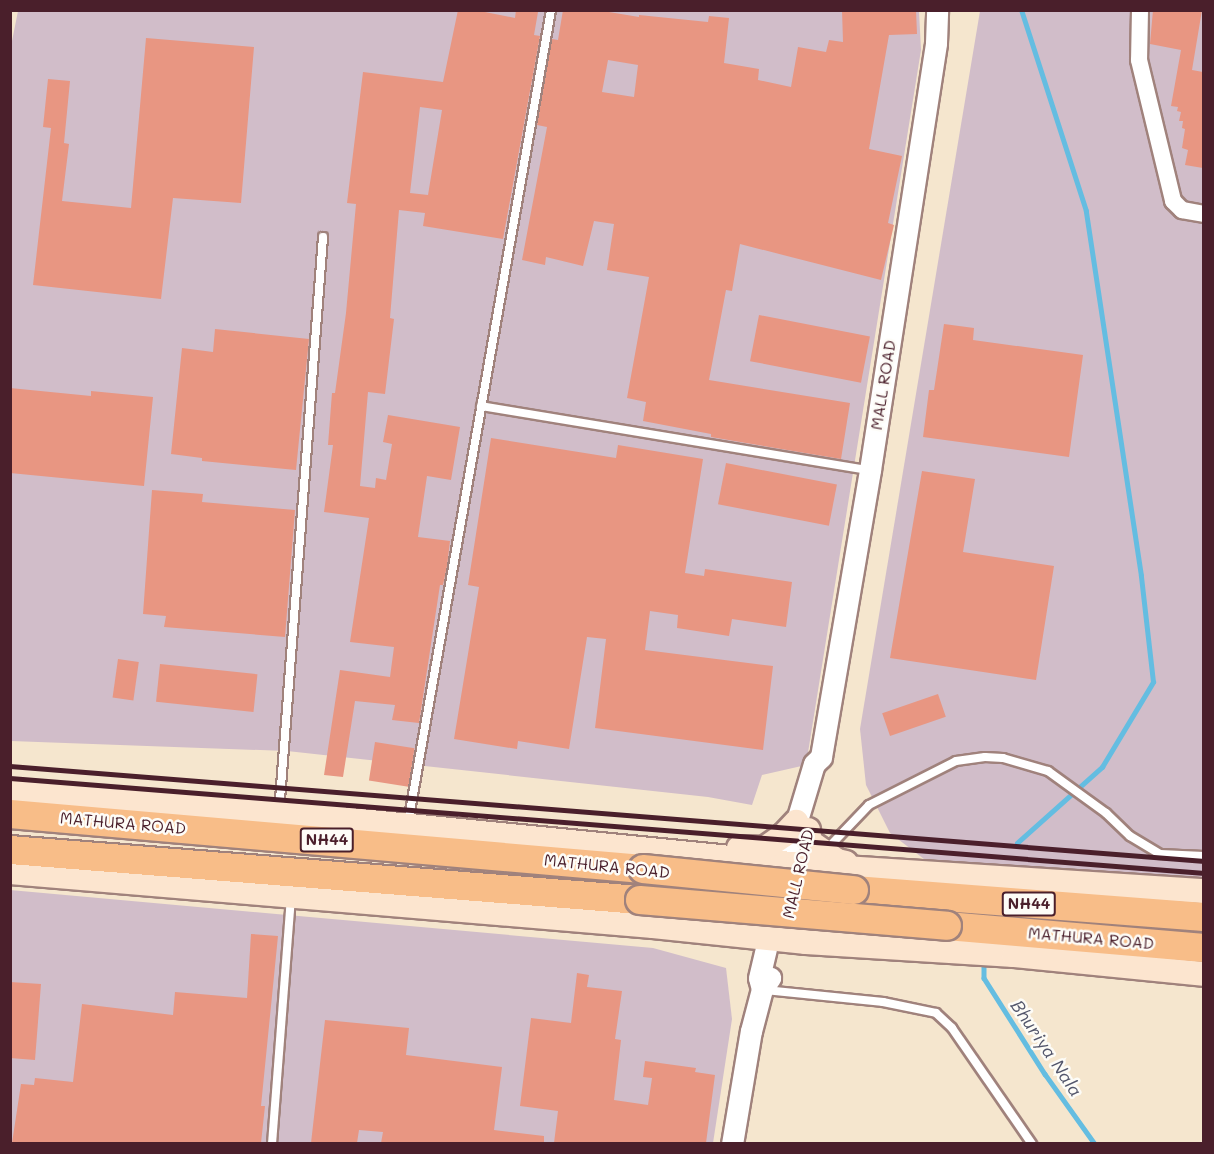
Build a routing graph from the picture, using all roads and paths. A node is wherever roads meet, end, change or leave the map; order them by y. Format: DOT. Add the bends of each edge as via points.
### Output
graph roads {
  1 [pos="551,10"];
  2 [pos="937,10"];
  3 [pos="1140,10"];
  4 [pos="1203,214"];
  5 [pos="323,237"];
  6 [pos="481,406"];
  7 [pos="870,470"];
  8 [pos="10,792"];
  9 [pos="279,813"];
  10 [pos="10,814"];
  11 [pos="407,826"];
  12 [pos="802,826"];
  13 [pos="537,839"];
  14 [pos="10,850"];
  15 [pos="655,851"];
  16 [pos="824,852"];
  17 [pos="1203,856"];
  18 [pos="790,864"];
  19 [pos="866,869"];
  20 [pos="10,872"];
  21 [pos="1203,891"];
  22 [pos="292,895"];
  23 [pos="422,906"];
  24 [pos="1203,917"];
  25 [pos="653,926"];
  26 [pos="773,942"];
  27 [pos="850,945"];
  28 [pos="1203,948"];
  29 [pos="1203,974"];
  30 [pos="762,989"];
  31 [pos="272,1143"];
  32 [pos="732,1143"];
  33 [pos="1032,1143"];
  1 -- 6 [label="lane"];
  2 -- 7 [label="street, MALL ROAD" via="936,43"];
  3 -- 4 [label="street" via="1139,60 1173,201 1182,210"];
  5 -- 9 [label="lane"];
  6 -- 7 [label="lane"];
  6 -- 11 [label="lane"];
  7 -- 12 [label="street, MALL ROAD" via="820,758 814,764"];
  8 -- 9 [label="main road"];
  9 -- 11 [label="main road"];
  10 -- 24 [label="highway, MATHURA ROAD / NH44, bridge" via="417,847 854,890"];
  11 -- 13 [label="main road"];
  12 -- 13 [label="main road" via="764,849 584,834"];
  12 -- 16 [label="main road" via="810,842"];
  12 -- 18 [label="street, MALL ROAD"];
  13 -- 15 [label="main road"];
  14 -- 28 [label="highway, MATHURA ROAD / NH44, bridge"];
  15 -- 18 [label="main road"];
  15 -- 25 [label="main road" via="681,867 690,882 690,894 685,910 674,919"];
  16 -- 17 [label="lane" via="869,805 956,760 985,757 1048,771 1106,813 1130,836 1160,854"];
  16 -- 19 [label="main road" via="837,861"];
  18 -- 19 [label="main road"];
  18 -- 26 [label="street, MALL ROAD"];
  19 -- 21 [label="main road"];
  19 -- 27 [label="main road" via="836,879 820,906 823,924 832,935"];
  20 -- 22 [label="main road"];
  22 -- 23 [label="main road"];
  22 -- 31 [label="lane"];
  23 -- 25 [label="main road"];
  23 -- 26 [label="main road" via="540,928"];
  25 -- 26 [label="main road"];
  26 -- 27 [label="main road"];
  26 -- 30 [label="street, MALL ROAD" via="769,980"];
  27 -- 29 [label="main road" via="1003,954"];
  30 -- 32 [label="street, MALL ROAD"];
  30 -- 33 [label="lane" via="883,1002 936,1013 952,1028"];
}
